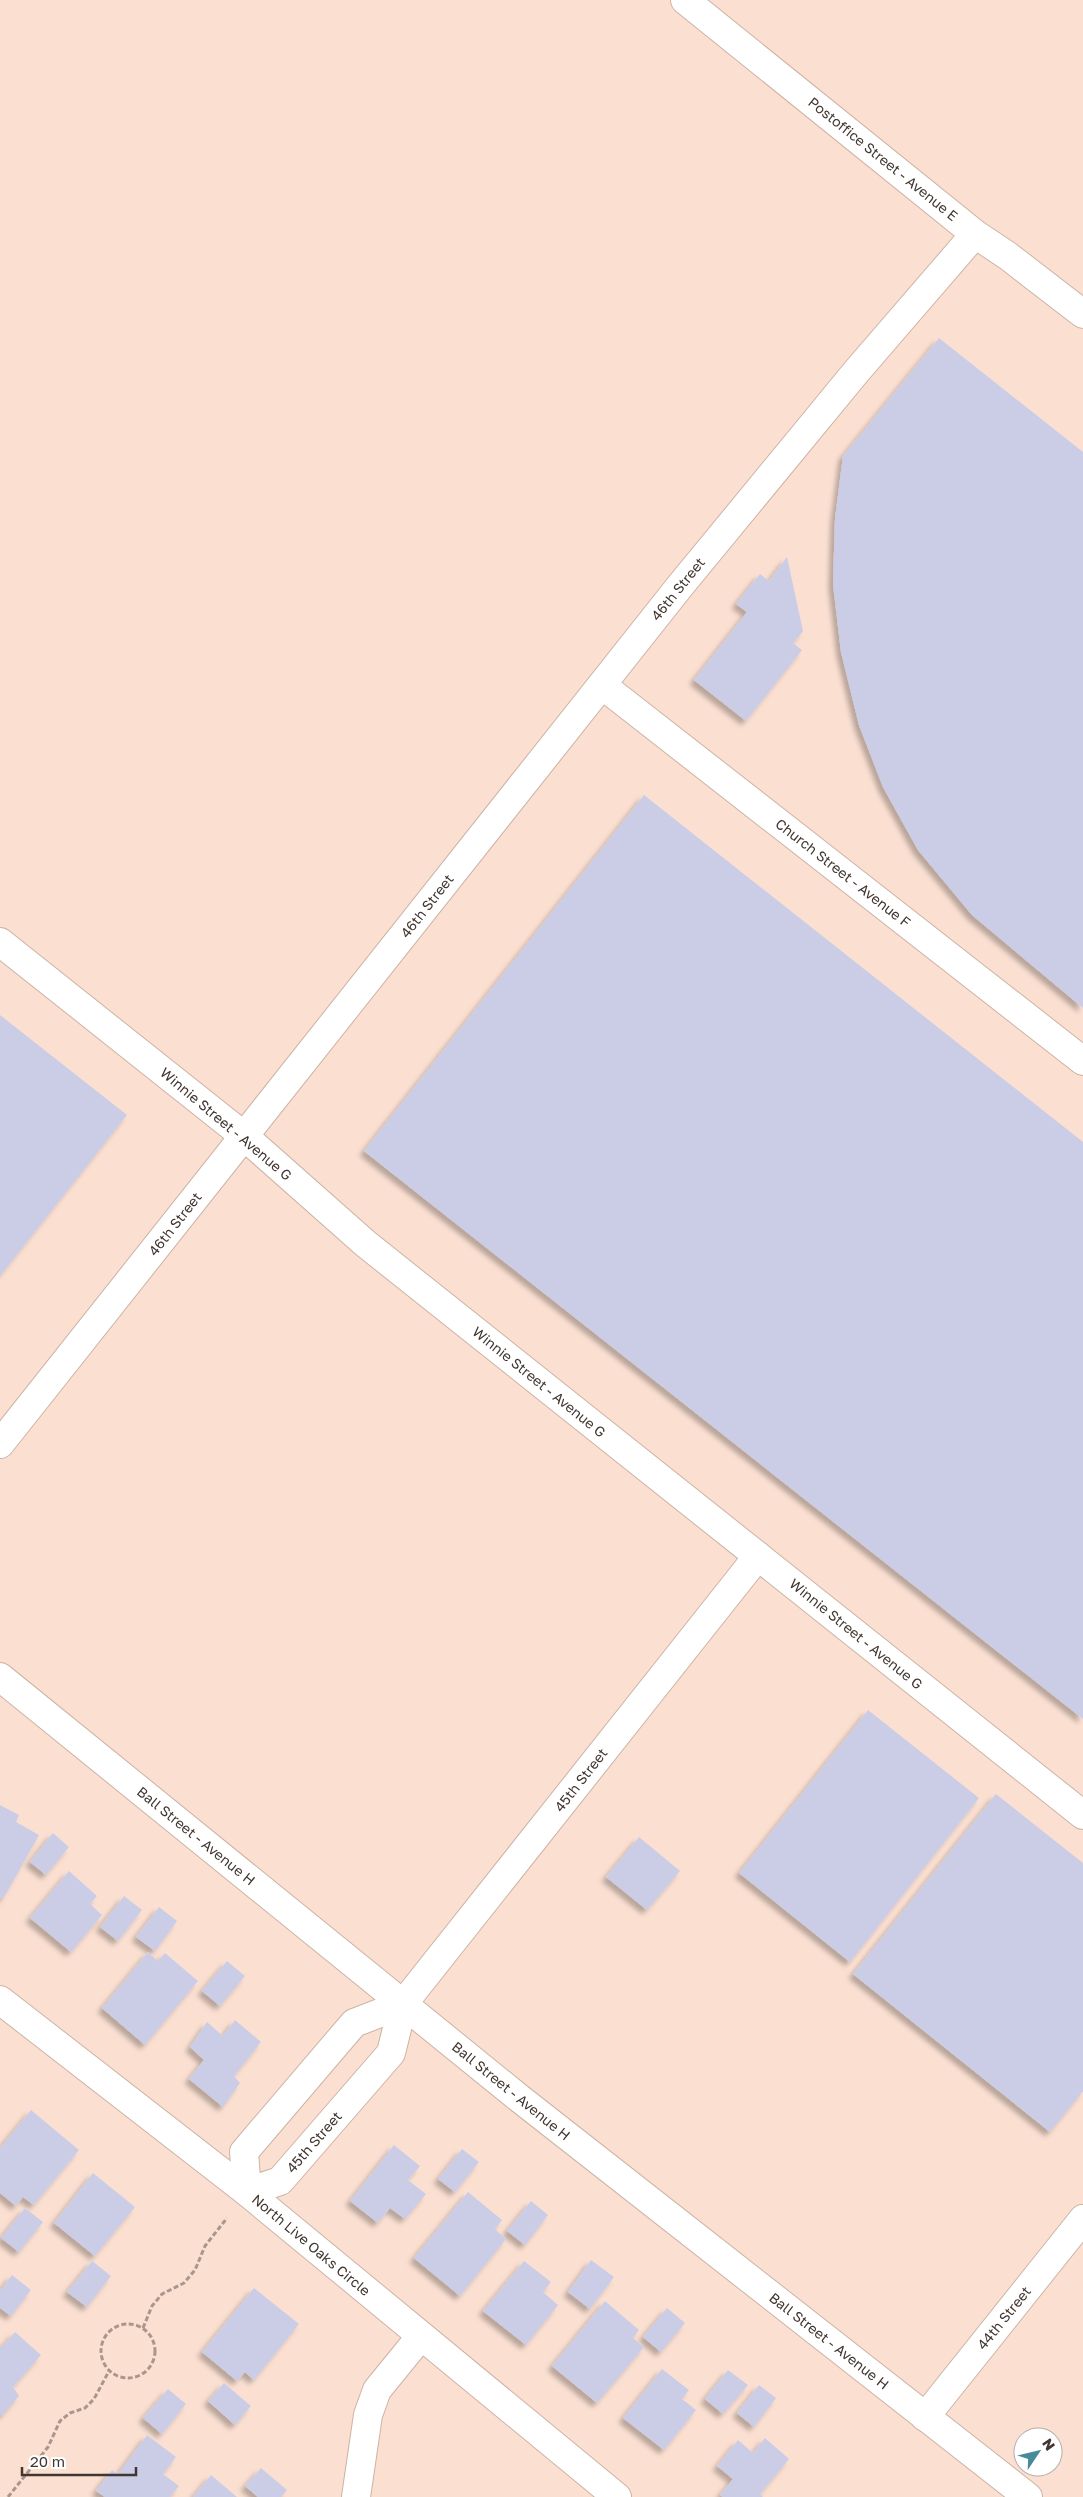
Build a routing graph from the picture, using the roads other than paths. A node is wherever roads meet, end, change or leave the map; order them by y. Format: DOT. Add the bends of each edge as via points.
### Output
graph roads {
  1 [pos="685,0"];
  2 [pos="975,234"];
  3 [pos="1083,314"];
  4 [pos="602,685"];
  5 [pos="0,942"];
  6 [pos="1083,1061"];
  7 [pos="244,1136"];
  8 [pos="0,1444"];
  9 [pos="758,1556"];
  10 [pos="0,1677"];
  11 [pos="1083,1815"];
  12 [pos="0,2000"];
  13 [pos="403,2004"];
  14 [pos="247,2192"];
  15 [pos="1083,2219"];
  16 [pos="421,2336"];
  17 [pos="925,2417"];
  18 [pos="356,2497"];
  19 [pos="617,2497"];
  20 [pos="1028,2497"];
  1 -- 2 [label="street, Postoffice Street - Avenue E"];
  2 -- 3 [label="street, Postoffice Street - Avenue E"];
  2 -- 4 [label="street, 46th Street" via="856,372"];
  4 -- 6 [label="street, Church Street - Avenue F"];
  4 -- 7 [label="street, 46th Street"];
  5 -- 7 [label="street, Winnie Street - Avenue G"];
  7 -- 8 [label="street, 46th Street"];
  7 -- 9 [label="street, Winnie Street - Avenue G" via="366,1244"];
  9 -- 11 [label="street, Winnie Street - Avenue G"];
  9 -- 13 [label="street, 45th Street"];
  10 -- 13 [label="street, Ball Street - Avenue H"];
  12 -- 14 [label="street, North Live Oaks Circle"];
  13 -- 14 [label="street, 45th Street" via="391,2053 280,2181"];
  13 -- 14 [label="street" via="354,2023 244,2152"];
  13 -- 17 [label="street, Ball Street - Avenue H"];
  14 -- 16 [label="street, North Live Oaks Circle"];
  15 -- 17 [label="street, 44th Street"];
  16 -- 18 [label="street" via="377,2390 368,2415"];
  16 -- 19 [label="street, North Live Oaks Circle"];
  17 -- 20 [label="street, Ball Street - Avenue H"];
}
